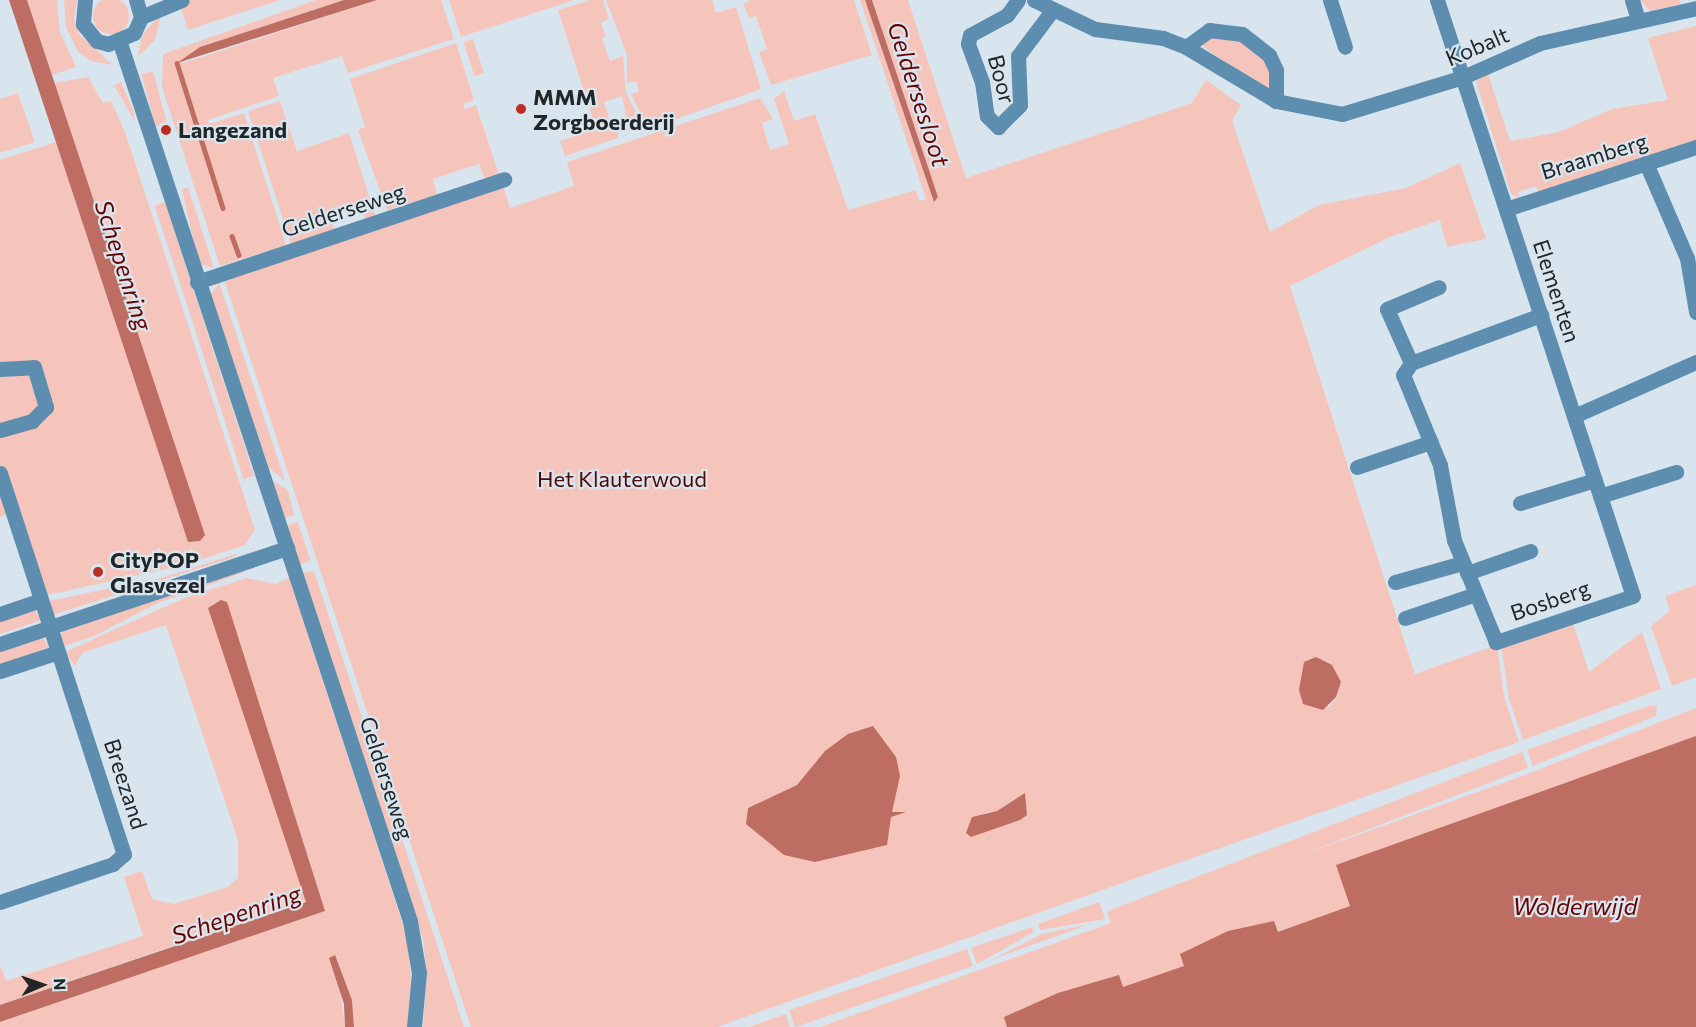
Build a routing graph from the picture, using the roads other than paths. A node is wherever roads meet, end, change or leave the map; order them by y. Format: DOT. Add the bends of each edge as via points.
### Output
graph roads {
  1 [pos="85,0"];
  2 [pos="136,0"];
  3 [pos="182,0"];
  4 [pos="1018,0"];
  5 [pos="1034,0"];
  6 [pos="1330,0"];
  7 [pos="1437,0"];
  8 [pos="1632,0"];
  9 [pos="1690,0"];
  10 [pos="1696,8"];
  11 [pos="1051,12"];
  12 [pos="141,17"];
  13 [pos="1638,20"];
  14 [pos="120,43"];
  15 [pos="1186,46"];
  16 [pos="1346,47"];
  17 [pos="1463,77"];
  18 [pos="1276,101"];
  19 [pos="1696,147"];
  20 [pos="1646,163"];
  21 [pos="504,179"];
  22 [pos="1506,209"];
  23 [pos="197,282"];
  24 [pos="1439,287"];
  25 [pos="1696,312"];
  26 [pos="1541,315"];
  27 [pos="1696,362"];
  28 [pos="1411,363"];
  29 [pos="0,369"];
  30 [pos="1574,416"];
  31 [pos="0,430"];
  32 [pos="1431,442"];
  33 [pos="1357,467"];
  34 [pos="1676,472"];
  35 [pos="0,473"];
  36 [pos="1595,480"];
  37 [pos="1600,496"];
  38 [pos="1520,503"];
  39 [pos="287,548"];
  40 [pos="1530,551"];
  41 [pos="1465,568"];
  42 [pos="1395,582"];
  43 [pos="1476,594"];
  44 [pos="1633,596"];
  45 [pos="41,600"];
  46 [pos="0,614"];
  47 [pos="1405,618"];
  48 [pos="51,627"];
  49 [pos="0,644"];
  50 [pos="58,652"];
  51 [pos="0,671"];
  52 [pos="0,902"];
  53 [pos="414,1027"];
  1 -- 14 [label="street" via="81,12 88,33 108,44"];
  2 -- 12 [label="street"];
  3 -- 12 [label="street"];
  4 -- 11 [label="street, Boor" via="1007,15 970,35 968,44 982,82 987,116 998,127 1020,105 1018,56"];
  5 -- 11 [label="street, Kobalt"];
  6 -- 16 [label="street"];
  7 -- 17 [label="street, Elementen"];
  8 -- 13 [label="street"];
  9 -- 10 [label="street"];
  10 -- 13 [label="street, Kobalt"];
  11 -- 15 [label="street, Kobalt" via="1095,29 1163,38"];
  12 -- 14 [label="street" via="134,33"];
  13 -- 17 [label="street, Kobalt" via="1540,43"];
  14 -- 23 [label="street, Gelderseweg"];
  15 -- 18 [label="street, Kobalt"];
  15 -- 18 [label="street" via="1209,30 1242,34 1269,56 1276,70"];
  17 -- 18 [label="street, Kobalt" via="1342,114"];
  17 -- 22 [label="street, Elementen"];
  19 -- 20 [label="street, Braamberg"];
  20 -- 22 [label="street, Braamberg"];
  20 -- 25 [label="street" via="1687,258"];
  21 -- 23 [label="street, Gelderseweg"];
  22 -- 26 [label="street, Elementen"];
  23 -- 39 [label="street, Gelderseweg"];
  24 -- 28 [label="street" via="1387,309"];
  26 -- 28 [label="street"];
  26 -- 30 [label="street, Elementen"];
  27 -- 30 [label="street"];
  28 -- 32 [label="street, Bosberg" via="1403,375 1405,388"];
  29 -- 31 [label="street" via="34,367 46,407 32,421"];
  30 -- 36 [label="street, Elementen"];
  32 -- 33 [label="street"];
  32 -- 41 [label="street, Bosberg"];
  34 -- 37 [label="street"];
  35 -- 45 [label="street, Breezand"];
  36 -- 37 [label="street, Elementen"];
  36 -- 38 [label="street"];
  37 -- 44 [label="street, Elementen"];
  39 -- 48 [label="street"];
  39 -- 53 [label="street, Gelderseweg" via="410,921 419,973"];
  40 -- 41 [label="street"];
  41 -- 42 [label="street"];
  41 -- 43 [label="street, Bosberg"];
  43 -- 44 [label="street, Bosberg" via="1496,642"];
  43 -- 47 [label="street"];
  45 -- 46 [label="street"];
  45 -- 48 [label="street, Breezand"];
  48 -- 49 [label="street"];
  48 -- 50 [label="street, Breezand"];
  50 -- 51 [label="street"];
  50 -- 52 [label="street, Breezand" via="124,854 113,864"];
}
